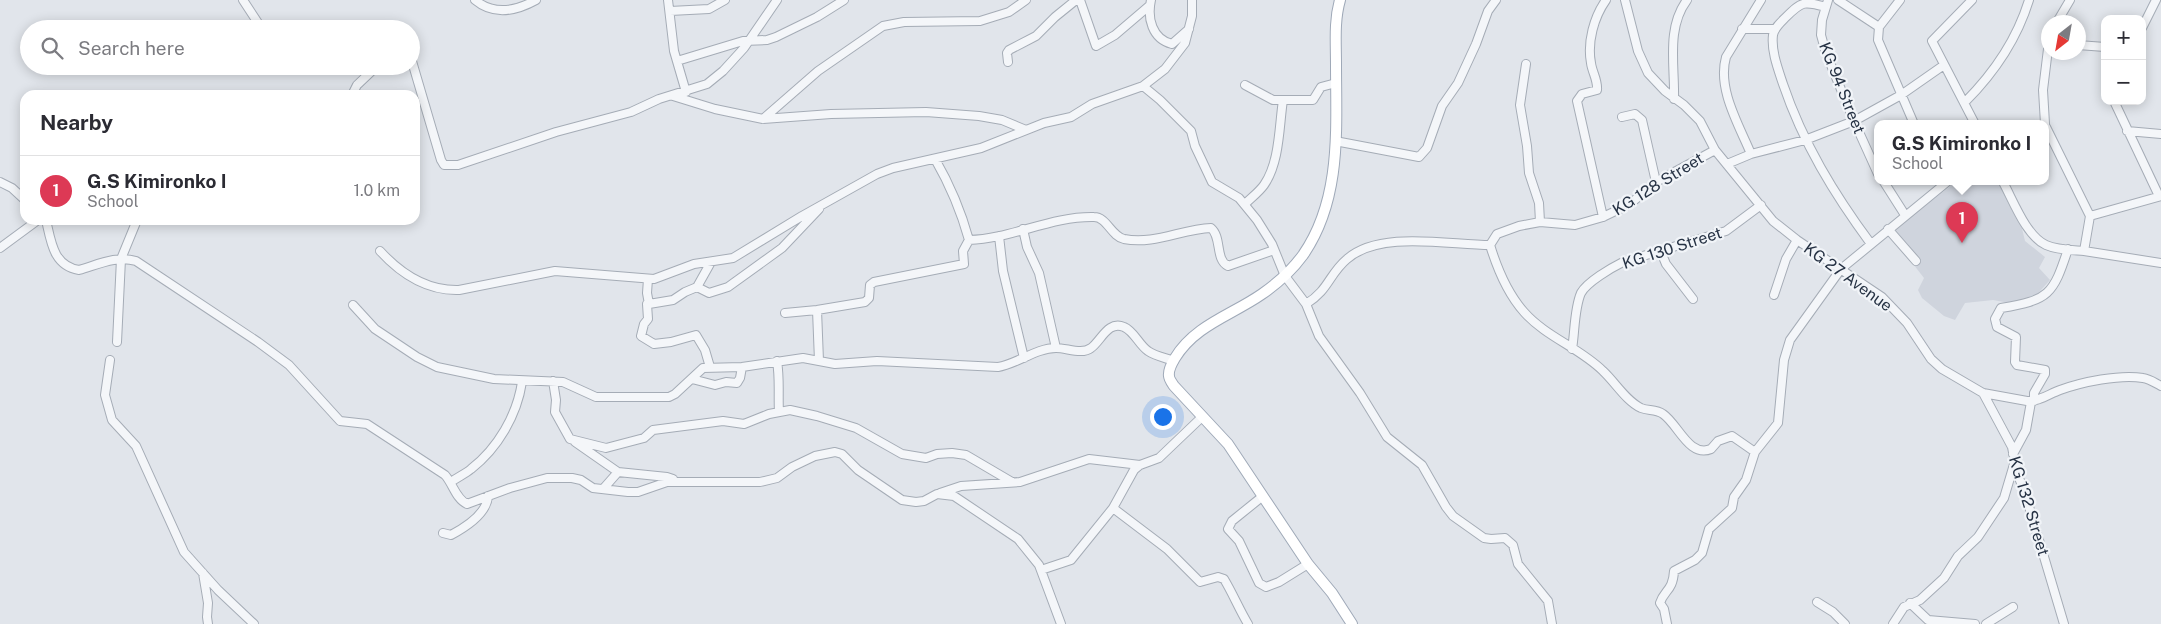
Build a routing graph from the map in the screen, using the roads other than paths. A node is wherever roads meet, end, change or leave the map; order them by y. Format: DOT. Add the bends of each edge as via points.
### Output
graph roads {
  1 [pos="243,0"];
  2 [pos="475,0"];
  3 [pos="536,0"];
  4 [pos="668,0"];
  5 [pos="725,0"];
  6 [pos="777,0"];
  7 [pos="844,0"];
  8 [pos="1026,0"];
  9 [pos="1076,0"];
  10 [pos="1080,0"];
  11 [pos="1192,0"];
  12 [pos="1340,0"];
  13 [pos="1496,0"];
  14 [pos="1606,0"];
  15 [pos="1625,0"];
  16 [pos="1687,0"];
  17 [pos="1760,0"];
  18 [pos="1838,0"];
  19 [pos="1900,0"];
  20 [pos="1972,0"];
  21 [pos="2028,0"];
  22 [pos="2156,0"];
  23 [pos="2066,1"];
  24 [pos="1150,3"];
  25 [pos="1827,3"];
  26 [pos="670,11"];
  27 [pos="2060,15"];
  28 [pos="256,20"];
  29 [pos="2146,20"];
  30 [pos="1879,27"];
  31 [pos="1190,28"];
  32 [pos="1742,29"];
  33 [pos="1775,29"];
  34 [pos="749,41"];
  35 [pos="2086,46"];
  36 [pos="2101,47"];
  37 [pos="2046,60"];
  38 [pos="676,61"];
  39 [pos="1008,62"];
  40 [pos="1526,64"];
  41 [pos="1944,65"];
  42 [pos="368,75"];
  43 [pos="416,75"];
  44 [pos="1336,82"];
  45 [pos="1245,85"];
  46 [pos="1143,86"];
  47 [pos="354,90"];
  48 [pos="686,92"];
  49 [pos="672,95"];
  50 [pos="1901,95"];
  51 [pos="1674,99"];
  52 [pos="1283,100"];
  53 [pos="1964,102"];
  54 [pos="2116,105"];
  55 [pos="1622,117"];
  56 [pos="763,119"];
  57 [pos="1912,120"];
  58 [pos="1973,120"];
  59 [pos="2043,120"];
  60 [pos="1854,121"];
  61 [pos="1026,130"];
  62 [pos="2127,131"];
  63 [pos="2161,134"];
  64 [pos="2049,136"];
  65 [pos="1805,140"];
  66 [pos="1335,141"];
  67 [pos="1714,150"];
  68 [pos="1752,154"];
  69 [pos="936,159"];
  70 [pos="1727,164"];
  71 [pos="1874,165"];
  72 [pos="0,182"];
  73 [pos="1656,182"];
  74 [pos="1886,185"];
  75 [pos="1943,185"];
  76 [pos="2005,185"];
  77 [pos="20,195"];
  78 [pos="2160,196"];
  79 [pos="826,202"];
  80 [pos="1245,204"];
  81 [pos="1761,205"];
  82 [pos="1906,215"];
  83 [pos="2090,216"];
  84 [pos="1603,218"];
  85 [pos="1540,222"];
  86 [pos="31,225"];
  87 [pos="47,225"];
  88 [pos="135,225"];
  89 [pos="1023,229"];
  90 [pos="1888,229"];
  91 [pos="999,236"];
  92 [pos="969,240"];
  93 [pos="1797,240"];
  94 [pos="1870,244"];
  95 [pos="1490,245"];
  96 [pos="0,248"];
  97 [pos="2068,249"];
  98 [pos="1274,250"];
  99 [pos="380,251"];
  100 [pos="2084,251"];
  101 [pos="1661,252"];
  102 [pos="121,259"];
  103 [pos="1916,261"];
  104 [pos="711,262"];
  105 [pos="2161,263"];
  106 [pos="1842,269"];
  107 [pos="1285,276"];
  108 [pos="648,279"];
  109 [pos="696,288"];
  110 [pos="1774,295"];
  111 [pos="1693,299"];
  112 [pos="649,304"];
  113 [pos="1306,304"];
  114 [pos="353,305"];
  115 [pos="817,310"];
  116 [pos="786,313"];
  117 [pos="117,342"];
  118 [pos="1056,348"];
  119 [pos="1572,349"];
  120 [pos="1024,358"];
  121 [pos="110,360"];
  122 [pos="777,361"];
  123 [pos="819,361"];
  124 [pos="1174,361"];
  125 [pos="710,367"];
  126 [pos="742,367"];
  127 [pos="692,379"];
  128 [pos="553,381"];
  129 [pos="522,382"];
  130 [pos="2161,386"];
  131 [pos="1983,393"];
  132 [pos="2032,401"];
  133 [pos="779,412"];
  134 [pos="1202,417"];
  135 [pos="570,439"];
  136 [pos="1755,452"];
  137 [pos="2014,457"];
  138 [pos="1140,465"];
  139 [pos="618,472"];
  140 [pos="677,481"];
  141 [pos="451,482"];
  142 [pos="1012,482"];
  143 [pos="602,489"];
  144 [pos="937,494"];
  145 [pos="488,496"];
  146 [pos="1263,496"];
  147 [pos="1113,508"];
  148 [pos="443,533"];
  149 [pos="1308,564"];
  150 [pos="1041,570"];
  151 [pos="203,573"];
  152 [pos="1817,602"];
  153 [pos="1910,603"];
  154 [pos="2013,607"];
  155 [pos="208,624"];
  156 [pos="254,624"];
  157 [pos="1061,624"];
  158 [pos="1248,624"];
  159 [pos="1352,624"];
  160 [pos="1552,624"];
  161 [pos="1667,624"];
  162 [pos="1845,624"];
  163 [pos="1893,624"];
  164 [pos="1975,624"];
  165 [pos="1986,624"];
  166 [pos="2064,624"];
  1 -- 28 [label="street"];
  2 -- 3 [label="street" via="490,10 502,12"];
  4 -- 26 [label="street"];
  5 -- 26 [label="street" via="709,10"];
  6 -- 34 [label="street"];
  7 -- 34 [label="street" via="776,37"];
  8 -- 56 [label="street" via="1009,12 980,20 904,22 883,26 818,72"];
  9 -- 39 [label="street" via="1036,36 1007,53"];
  10 -- 24 [label="street" via="1096,46 1114,35"];
  11 -- 31 [label="street"];
  12 -- 44 [label="main road" via="1335,30"];
  13 -- 66 [label="street" via="1488,10 1458,83 1442,106 1427,148 1419,157"];
  14 -- 84 [label="street" via="1594,21 1592,37 1591,63 1597,90 1580,95 1577,101"];
  15 -- 51 [label="street, KG 27 Avenue" via="1644,66 1653,80"];
  16 -- 51 [label="street" via="1673,33"];
  17 -- 32 [label="street"];
  18 -- 30 [label="street"];
  19 -- 30 [label="street"];
  20 -- 41 [label="street" via="1932,41"];
  21 -- 53 [label="street" via="1999,61 1987,79"];
  22 -- 29 [label="street"];
  23 -- 27 [label="street"];
  24 -- 31 [label="street" via="1150,23 1168,43 1176,42"];
  25 -- 33 [label="street" via="1803,2"];
  25 -- 60 [label="street, KG 94 Street" via="1821,34"];
  26 -- 38 [label="street"];
  30 -- 50 [label="street" via="1880,49"];
  31 -- 46 [label="street" via="1185,43 1165,69"];
  32 -- 33 [label="street"];
  32 -- 68 [label="street" via="1726,57 1724,80 1727,95"];
  33 -- 65 [label="street" via="1774,52"];
  34 -- 38 [label="street"];
  34 -- 48 [label="street" via="712,81"];
  35 -- 36 [label="street"];
  37 -- 59 [label="street"];
  38 -- 48 [label="street"];
  40 -- 85 [label="street" via="1520,105 1529,173 1539,203"];
  41 -- 50 [label="street"];
  41 -- 53 [label="street"];
  42 -- 47 [label="street"];
  43 -- 49 [label="street" via="441,160 449,166 631,112"];
  44 -- 52 [label="street" via="1321,87 1313,100"];
  44 -- 66 [label="main road"];
  45 -- 52 [label="street" via="1273,100"];
  46 -- 61 [label="street" via="1092,104 1071,118"];
  46 -- 80 [label="street" via="1192,131 1195,146 1212,182"];
  48 -- 49 [label="street"];
  49 -- 56 [label="street" via="715,109"];
  50 -- 57 [label="street"];
  50 -- 60 [label="street"];
  51 -- 67 [label="street, KG 27 Avenue" via="1700,121"];
  52 -- 80 [label="street" via="1269,178"];
  53 -- 58 [label="street"];
  54 -- 62 [label="street"];
  55 -- 73 [label="street" via="1635,114 1642,120"];
  56 -- 61 [label="street" via="926,112 1002,120"];
  60 -- 65 [label="street"];
  60 -- 71 [label="street, KG 94 Street"];
  61 -- 69 [label="street" via="981,148"];
  62 -- 63 [label="street"];
  62 -- 78 [label="street"];
  64 -- 83 [label="street"];
  65 -- 68 [label="street"];
  65 -- 94 [label="street" via="1831,188"];
  66 -- 107 [label="main road" via="1323,215 1303,256"];
  67 -- 70 [label="street, KG 27 Avenue"];
  67 -- 73 [label="street, KG 128 Street"];
  68 -- 70 [label="street"];
  69 -- 79 [label="street" via="877,174"];
  69 -- 92 [label="street" via="954,192"];
  70 -- 81 [label="street, KG 27 Avenue"];
  72 -- 77 [label="street"];
  73 -- 84 [label="street, KG 128 Street" via="1630,204"];
  74 -- 82 [label="street"];
  75 -- 82 [label="street"];
  76 -- 97 [label="street" via="2033,235 2046,245"];
  78 -- 83 [label="street"];
  79 -- 104 [label="street" via="742,254"];
  79 -- 109 [label="street" via="790,242 728,287 709,293"];
  80 -- 98 [label="street"];
  81 -- 93 [label="street, KG 27 Avenue" via="1773,221"];
  81 -- 101 [label="street, KG 130 Street" via="1726,231"];
  82 -- 90 [label="street"];
  83 -- 100 [label="street"];
  84 -- 85 [label="street, KG 128 Street" via="1575,225"];
  85 -- 95 [label="street, KG 128 Street" via="1501,232"];
  86 -- 96 [label="street"];
  87 -- 102 [label="street" via="56,256 73,269"];
  88 -- 102 [label="street"];
  89 -- 91 [label="street"];
  89 -- 98 [label="street" via="1094,217 1104,222 1114,235 1145,241 1211,228 1223,262 1228,266"];
  89 -- 118 [label="street" via="1039,273"];
  90 -- 94 [label="street"];
  90 -- 103 [label="street"];
  91 -- 92 [label="street"];
  91 -- 120 [label="street" via="1003,271"];
  92 -- 115 [label="street" via="963,251 964,264 874,282 865,302"];
  93 -- 106 [label="street, KG 27 Avenue"];
  93 -- 110 [label="street" via="1786,259"];
  94 -- 106 [label="street"];
  95 -- 113 [label="street" via="1410,241 1362,250 1346,259 1320,294"];
  95 -- 119 [label="street" via="1494,259 1522,310"];
  97 -- 100 [label="street"];
  97 -- 132 [label="street" via="2058,277 2046,296 2022,306 2001,308 1995,319 1997,327 2016,337 2017,365 2044,370"];
  98 -- 107 [label="street"];
  99 -- 108 [label="street" via="405,274 446,290 555,271"];
  100 -- 105 [label="street"];
  101 -- 111 [label="street" via="1666,264"];
  101 -- 119 [label="street, KG 130 Street" via="1622,262 1584,289 1578,304"];
  102 -- 117 [label="street"];
  102 -- 141 [label="street" via="136,262 258,342 289,365 340,421 366,424"];
  104 -- 108 [label="street"];
  104 -- 109 [label="street"];
  106 -- 131 [label="street, KG 27 Avenue" via="1894,309 1936,365"];
  106 -- 136 [label="street" via="1790,340 1784,360 1778,423"];
  107 -- 113 [label="street"];
  107 -- 124 [label="main road" via="1260,296 1205,326 1184,345"];
  108 -- 112 [label="street"];
  109 -- 112 [label="street" via="673,300"];
  112 -- 125 [label="street" via="648,319 641,336 654,344 696,335"];
  113 -- 160 [label="street" via="1322,340 1384,433 1422,465 1451,513 1484,538 1510,541 1518,564 1548,601"];
  114 -- 129 [label="street" via="375,329 437,367"];
  115 -- 116 [label="street"];
  115 -- 123 [label="street"];
  118 -- 120 [label="street"];
  118 -- 124 [label="street" via="1086,351 1112,326 1117,326 1130,331 1150,352"];
  119 -- 136 [label="street" via="1598,366 1636,405 1665,416 1694,448 1703,452 1732,436"];
  120 -- 123 [label="street" via="1012,365 980,368 877,361 835,364"];
  121 -- 151 [label="street" via="105,395 112,420 136,446 184,552"];
  122 -- 123 [label="street" via="803,358"];
  122 -- 126 [label="street"];
  122 -- 133 [label="street"];
  124 -- 134 [label="main road" via="1169,376 1174,386"];
  125 -- 126 [label="street"];
  125 -- 127 [label="street" via="699,370"];
  126 -- 127 [label="street" via="737,383 715,385"];
  127 -- 128 [label="street" via="675,394 659,398 596,397 563,382"];
  128 -- 129 [label="street"];
  128 -- 135 [label="street" via="555,412"];
  129 -- 141 [label="street" via="514,412 494,446 470,471"];
  130 -- 132 [label="street" via="2144,378 2129,376 2061,389"];
  131 -- 132 [label="street, KG 27 Avenue"];
  131 -- 137 [label="street, KG 132 Street"];
  132 -- 137 [label="street" via="2026,430"];
  133 -- 135 [label="street" via="744,424 723,421 653,430 644,438 606,448"];
  133 -- 142 [label="street" via="790,410 856,428 880,444 912,457 952,453 966,455"];
  134 -- 138 [label="street" via="1159,458"];
  134 -- 146 [label="main road" via="1228,444"];
  135 -- 139 [label="street"];
  136 -- 161 [label="street" via="1732,508 1711,526 1702,553 1674,571 1670,590 1660,603"];
  137 -- 153 [label="street" via="2004,498 1978,537 1958,556 1944,578 1920,600"];
  137 -- 166 [label="street, KG 132 Street"];
  138 -- 142 [label="street" via="1089,459"];
  138 -- 147 [label="street" via="1130,476"];
  139 -- 140 [label="street"];
  139 -- 143 [label="street"];
  140 -- 143 [label="street" via="638,492"];
  140 -- 144 [label="street" via="760,482 777,478 815,456 835,452 902,500 924,501"];
  141 -- 145 [label="street" via="458,496 467,504"];
  142 -- 144 [label="street" via="961,486"];
  143 -- 145 [label="street" via="572,478 546,478"];
  144 -- 150 [label="street" via="954,496 1002,527 1030,552"];
  145 -- 148 [label="street" via="486,507 469,524 451,534"];
  146 -- 149 [label="main road"];
  146 -- 149 [label="street" via="1232,521 1228,529 1239,541 1259,582 1266,587"];
  147 -- 150 [label="street" via="1071,560"];
  147 -- 158 [label="street" via="1167,550 1200,582 1218,577 1224,579"];
  149 -- 159 [label="main road"];
  150 -- 157 [label="street"];
  151 -- 155 [label="street"];
  151 -- 156 [label="street"];
  152 -- 162 [label="street"];
  153 -- 163 [label="street"];
  153 -- 164 [label="street" via="1928,620"];
  154 -- 165 [label="street"];
}
